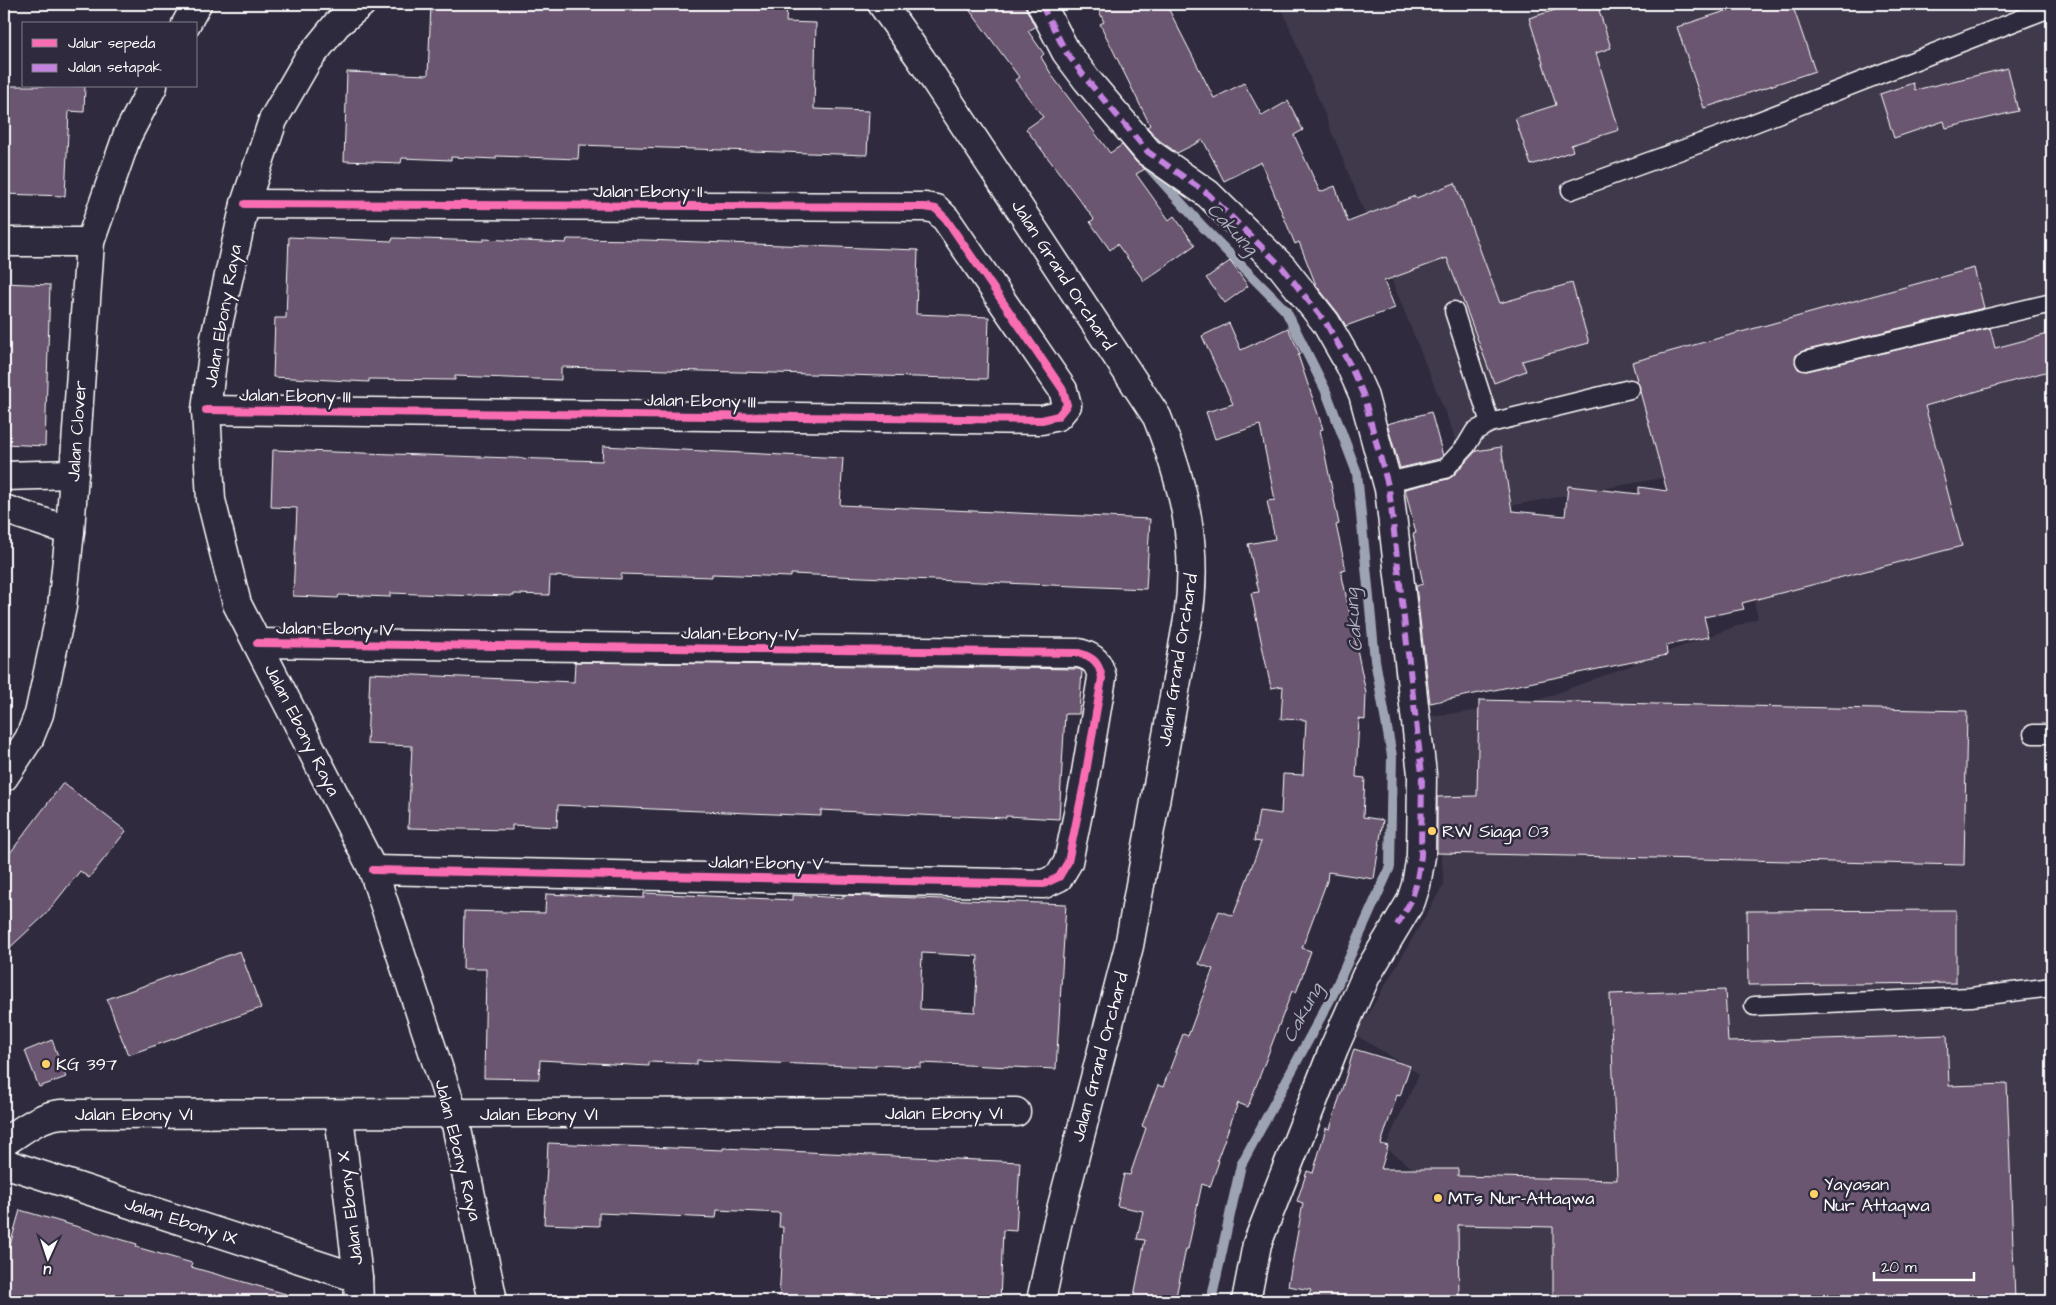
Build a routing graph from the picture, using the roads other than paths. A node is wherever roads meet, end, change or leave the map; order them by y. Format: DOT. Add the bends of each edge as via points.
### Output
graph roads {
  1 [pos="197,4"];
  2 [pos="361,4"];
  3 [pos="882,4"];
  4 [pos="1040,4"];
  5 [pos="2052,7"];
  6 [pos="187,22"];
  7 [pos="152,88"];
  8 [pos="1571,190"];
  9 [pos="244,204"];
  10 [pos="4,242"];
  11 [pos="90,242"];
  12 [pos="1003,303"];
  13 [pos="2052,303"];
  14 [pos="1454,311"];
  15 [pos="1805,361"];
  16 [pos="1630,390"];
  17 [pos="206,410"];
  18 [pos="1490,423"];
  19 [pos="74,474"];
  20 [pos="4,476"];
  21 [pos="1387,482"];
  22 [pos="4,508"];
  23 [pos="70,531"];
  24 [pos="257,643"];
  25 [pos="2033,734"];
  26 [pos="2052,734"];
  27 [pos="4,776"];
  28 [pos="1084,784"];
  29 [pos="373,870"];
  30 [pos="2052,987"];
  31 [pos="1754,1006"];
  32 [pos="1016,1112"];
  33 [pos="339,1115"];
  34 [pos="454,1115"];
  35 [pos="4,1142"];
  36 [pos="4,1163"];
  37 [pos="358,1290"];
  38 [pos="493,1301"];
  39 [pos="1040,1301"];
  40 [pos="1246,1301"];
  1 -- 6 [label="street"];
  2 -- 9 [label="street, Jalan Ebony Raya" via="337,24 306,62 273,120"];
  3 -- 39 [label="street, Jalan Grand Orchard" via="1157,417 1179,479 1192,543 1188,620 1129,946"];
  4 -- 21 [label="street" via="1066,52 1148,152 1208,194 1282,267 1326,324 1363,394"];
  5 -- 8 [label="lane" via="1731,132"];
  7 -- 11 [label="street, Jalan Clover" via="127,136"];
  9 -- 12 [label="street, Jalan Ebony II" via="925,207 936,209 946,219"];
  9 -- 17 [label="street, Jalan Ebony Raya" via="215,338"];
  10 -- 11 [label="street"];
  11 -- 19 [label="street, Jalan Clover"];
  12 -- 17 [label="street, Jalan Ebony III" via="1063,390 1067,405 1058,416 1042,420"];
  13 -- 15 [label="lane"];
  14 -- 18 [label="lane"];
  16 -- 18 [label="lane"];
  17 -- 24 [label="street, Jalan Ebony Raya" via="211,500 237,604"];
  18 -- 21 [label="lane" via="1475,431 1445,470"];
  19 -- 20 [label="street"];
  19 -- 23 [label="street, Jalan Clover"];
  21 -- 40 [label="street" via="1422,774 1421,856 1411,901 1366,976 1334,1048 1257,1244"];
  22 -- 23 [label="street"];
  23 -- 27 [label="street, Jalan Clover" via="62,607 39,714 29,739"];
  24 -- 28 [label="street, Jalan Ebony IV" via="1079,653 1099,664 1102,678"];
  24 -- 29 [label="street, Jalan Ebony Raya"];
  25 -- 26 [label="lane"];
  28 -- 29 [label="street, Jalan Ebony V" via="1068,862 1059,878 1044,884"];
  29 -- 34 [label="street, Jalan Ebony Raya"];
  30 -- 31 [label="lane" via="1971,997"];
  32 -- 34 [label="street, Jalan Ebony VI"];
  33 -- 34 [label="street, Jalan Ebony VI"];
  33 -- 35 [label="street, Jalan Ebony VI" via="61,1114 38,1120"];
  33 -- 37 [label="street, Jalan Ebony X"];
  34 -- 38 [label="street, Jalan Ebony Raya"];
  36 -- 37 [label="street, Jalan Ebony IX"];
}
